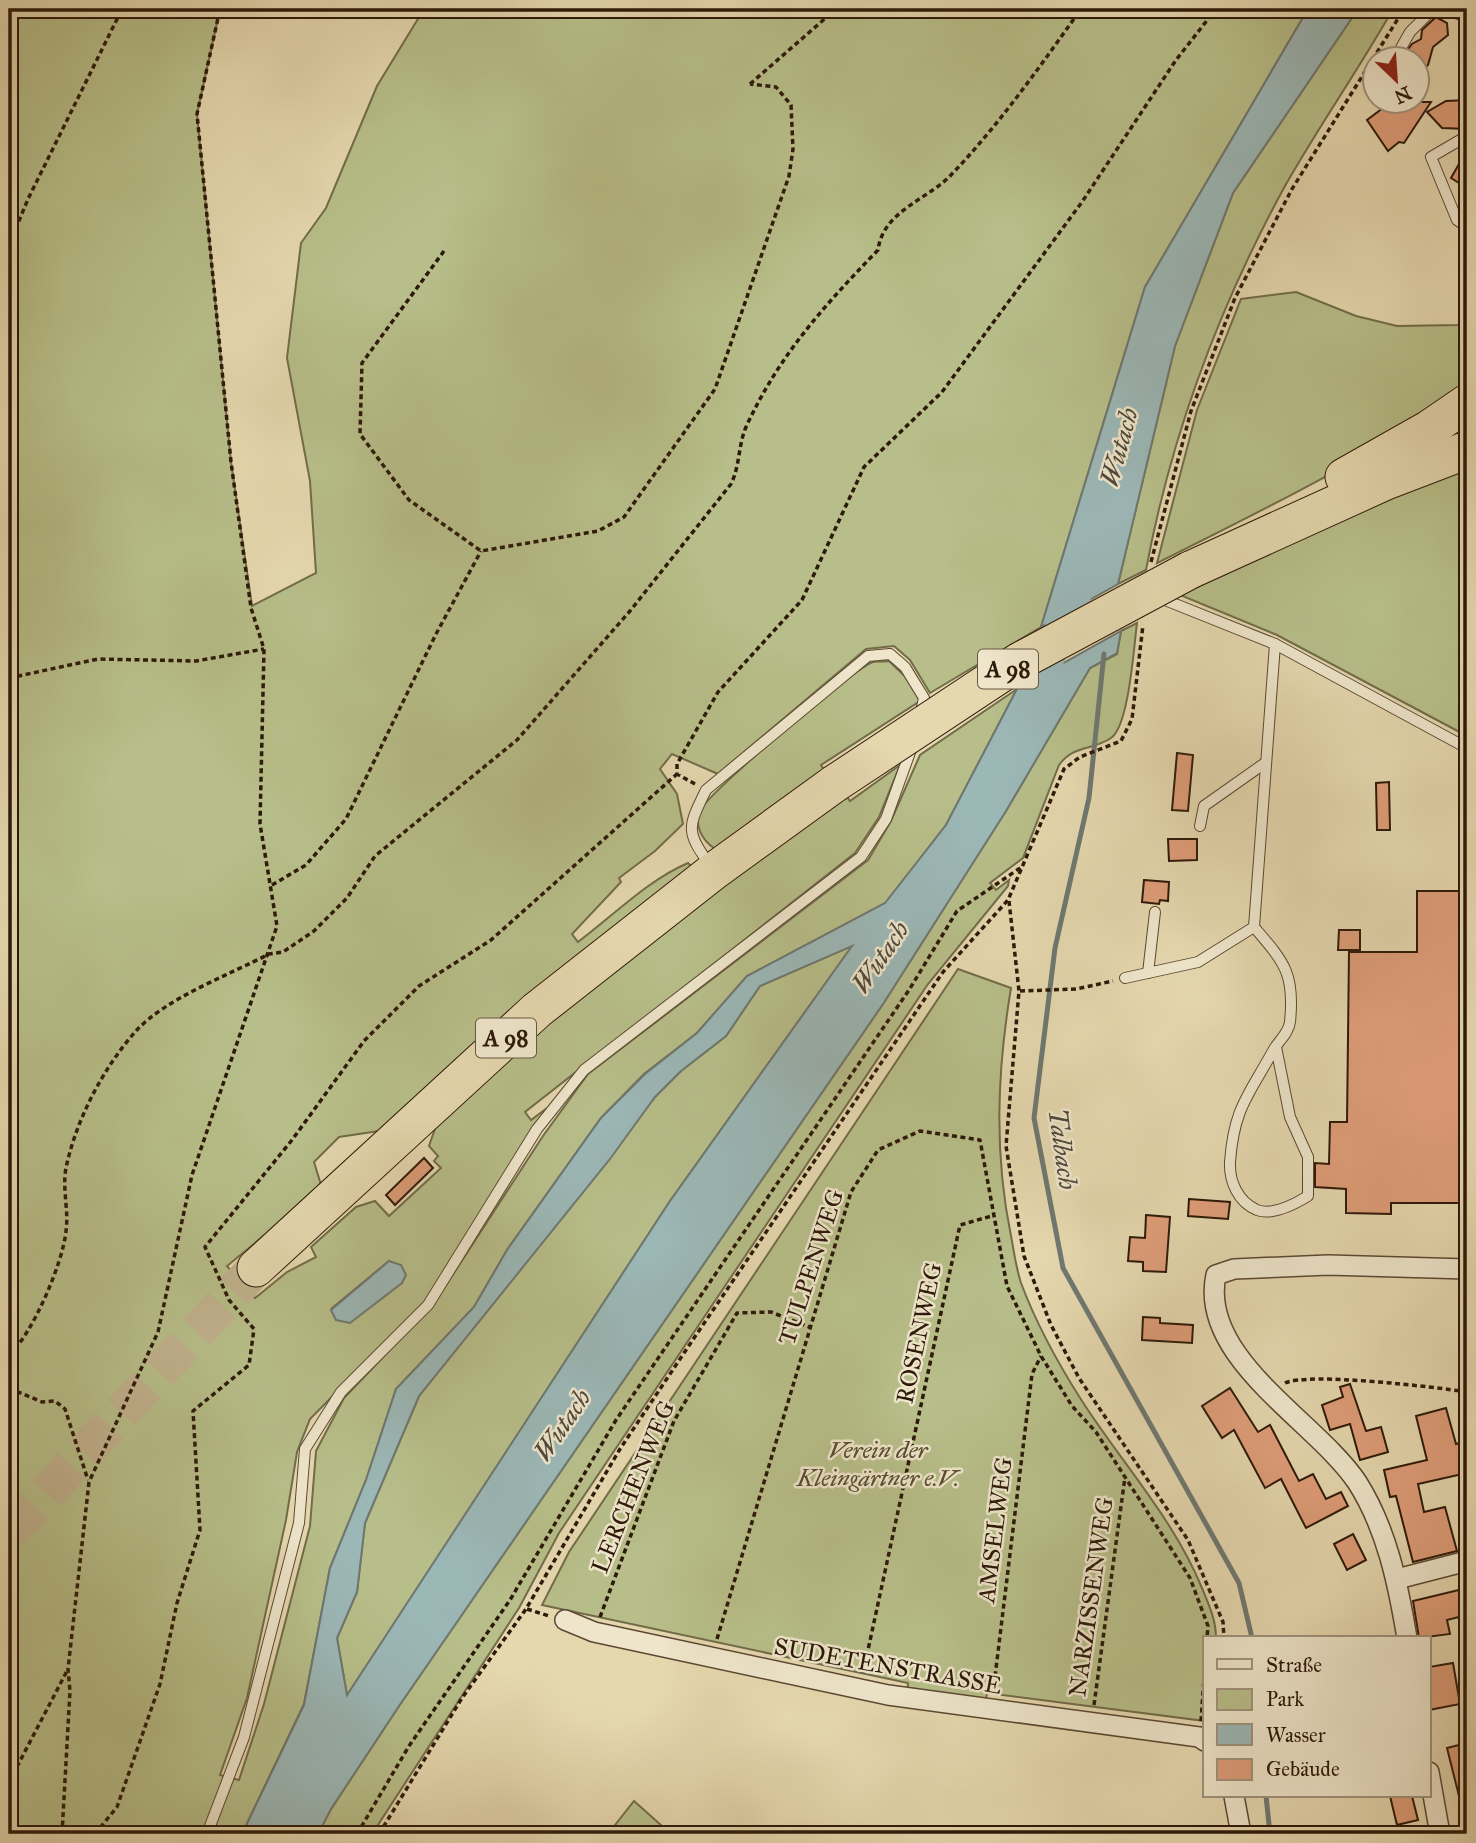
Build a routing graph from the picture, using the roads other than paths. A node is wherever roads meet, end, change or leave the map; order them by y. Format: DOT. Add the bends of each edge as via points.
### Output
graph roads {
  1 [pos="1433,9"];
  2 [pos="1445,9"];
  3 [pos="1467,17"];
  4 [pos="1402,46"];
  5 [pos="1467,136"];
  6 [pos="1467,227"];
  7 [pos="1467,403"];
  8 [pos="1467,450"];
  9 [pos="1226,554"];
  10 [pos="1147,593"];
  11 [pos="1275,644"];
  12 [pos="1467,748"];
  13 [pos="1265,763"];
  14 [pos="1199,825"];
  15 [pos="714,871"];
  16 [pos="1155,912"];
  17 [pos="1254,927"];
  18 [pos="1148,973"];
  19 [pos="1125,978"];
  20 [pos="1276,1047"];
  21 [pos="256,1268"];
  22 [pos="1467,1269"];
  23 [pos="1467,1561"];
  24 [pos="1397,1579"];
  25 [pos="565,1620"];
  26 [pos="1407,1636"];
  27 [pos="1202,1739"];
  28 [pos="1430,1778"];
  29 [pos="1234,1798"];
  30 [pos="207,1834"];
  31 [pos="1241,1834"];
  32 [pos="1440,1834"];
  1 -- 4 [label="lane"];
  2 -- 3 [label="lane"];
  5 -- 6 [label="lane" via="1431,157 1457,220"];
  7 -- 9 [label="highway" via="1307,498"];
  8 -- 9 [label="highway, A 98" via="1386,481"];
  9 -- 15 [label="highway, A 98, bridge" via="1020,661 834,784"];
  10 -- 11 [label="lane"];
  11 -- 12 [label="lane"];
  11 -- 13 [label="lane"];
  13 -- 14 [label="lane" via="1204,806"];
  13 -- 17 [label="lane"];
  15 -- 21 [label="highway, A 98" via="537,1010"];
  15 -- 30 [label="lane" via="691,840 692,818 706,790 868,656 890,654 905,667 924,698 909,760 886,819 861,857 584,1070 537,1129 428,1305 341,1392 305,1449 299,1523 244,1737"];
  16 -- 18 [label="lane"];
  17 -- 18 [label="lane" via="1198,962"];
  17 -- 20 [label="lane" via="1290,975 1290,1027"];
  18 -- 19 [label="lane"];
  20 -- 20 [label="lane" via="1232,1127 1230,1178 1242,1199 1259,1210 1278,1209 1308,1196 1308,1157 1290,1117"];
  22 -- 24 [label="street" via="1328,1265 1234,1269 1216,1275 1214,1313 1226,1337 1253,1373 1356,1481"];
  23 -- 24 [label="street"];
  24 -- 26 [label="street"];
  25 -- 27 [label="street, SUDETENSTRASSE" via="594,1632 860,1689"];
  28 -- 32 [label="street"];
  29 -- 31 [label="street"];
}
